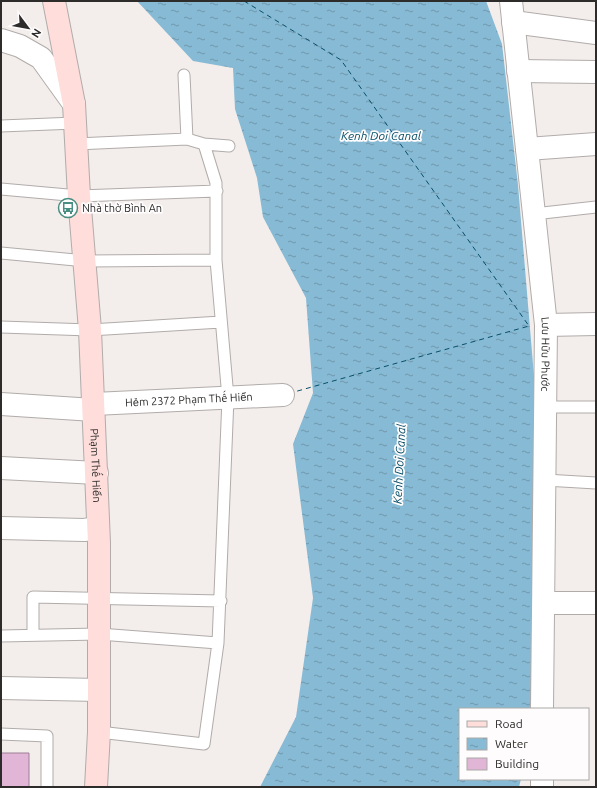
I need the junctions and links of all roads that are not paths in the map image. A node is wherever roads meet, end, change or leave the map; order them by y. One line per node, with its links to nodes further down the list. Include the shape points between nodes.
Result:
1 (54, 1): 9 (main road, Phạm Thế Hiển)
2 (511, 1): 3 (street, Lưu Hữu Phước)
3 (513, 22): 4 (street); 6 (street, Lưu Hữu Phước)
4 (596, 33)
5 (1, 40): 9 (street, via 20,46 42,58)
6 (518, 71): 7 (street); 15 (street, Lưu Hữu Phước)
7 (596, 72)
8 (184, 75): 11 (lane)
9 (75, 124): 10 (lane); 11 (lane); 18 (main road, Phạm Thế Hiển)
10 (1, 126)
11 (187, 139): 12 (lane)
12 (204, 144): 14 (lane); 17 (lane)
13 (596, 144): 15 (street)
14 (229, 146)
15 (527, 149): 20 (street, Lưu Hữu Phước)
16 (1, 189): 18 (lane)
17 (217, 192): 18 (lane); 22 (lane)
18 (79, 196): 23 (main road, Phạm Thế Hiển)
19 (596, 207): 20 (lane)
20 (534, 214): 26 (street, Lưu Hữu Phước)
21 (1, 253): 23 (lane)
22 (216, 260): 23 (lane); 24 (lane)
23 (86, 261): 28 (main road, Phạm Thế Hiển)
24 (221, 322): 28 (lane); 30 (lane)
25 (596, 324): 26 (street)
26 (546, 325): 33 (street, Lưu Hữu Phước)
27 (1, 327): 28 (lane)
28 (90, 330): 32 (main road, Phạm Thế Hiển)
29 (283, 395): 30 (street, Hẻm 2372 Phạm Thế Hiển)
30 (228, 398): 32 (street, Hẻm 2372 Phạm Thế Hiển); 42 (lane)
31 (1, 404): 32 (street, Hẻm 2372 Phạm Thế Hiển)
32 (94, 407): 36 (main road, Phạm Thế Hiển)
33 (546, 407): 34 (lane); 37 (street, Lưu Hữu Phước)
34 (596, 407)
35 (1, 468): 36 (street)
36 (98, 473): 40 (main road, Phạm Thế Hiển)
37 (545, 480): 38 (lane); 44 (street, Lưu Hữu Phước)
38 (596, 483)
39 (1, 528): 40 (street)
40 (98, 528): 41 (main road, Phạm Thế Hiển)
41 (99, 598): 42 (lane); 45 (main road, Phạm Thế Hiển); 46 (lane, via 33,598)
42 (221, 601): 48 (lane)
43 (596, 602): 44 (street)
44 (544, 603): 51 (street, Lưu Hữu Phước)
45 (100, 634): 46 (lane); 48 (lane); 50 (main road, Phạm Thế Hiển)
46 (33, 635): 47 (lane)
47 (1, 636)
48 (218, 643): 52 (lane, via 204,744)
49 (1, 688): 50 (street)
50 (99, 690): 52 (main road, Phạm Thế Hiển)
51 (542, 708)
52 (99, 732): 55 (main road, Phạm Thế Hiển)
53 (1, 734): 54 (lane, via 47,736)
54 (47, 787)
55 (96, 787)

